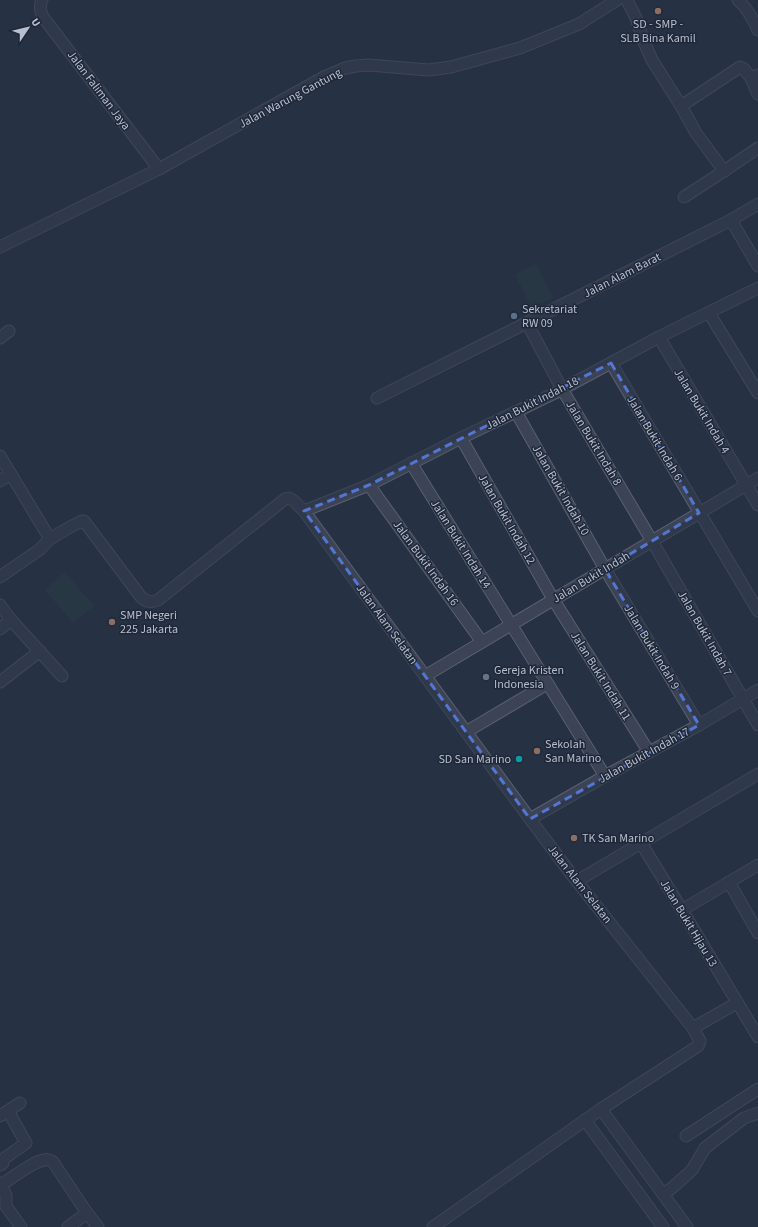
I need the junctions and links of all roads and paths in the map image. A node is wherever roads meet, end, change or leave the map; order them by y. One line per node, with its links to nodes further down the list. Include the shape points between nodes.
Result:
1 (617, 0): 10 (street, Jalan Warung Gantung, via 580,24 520,48 451,67 429,70 369,65 345,68 324,77)
2 (627, 0): 8 (street, via 652,60)
3 (738, 0): 5 (street)
4 (41, 5): 10 (street, Jalan Faliman Jaya, via 43,17)
5 (758, 30)
6 (754, 77): 7 (street); 8 (street, via 740,66)
7 (758, 94)
8 (681, 106): 11 (street, via 696,133)
9 (758, 148): 11 (street)
10 (159, 169): 15 (street, Jalan Warung Gantung)
11 (724, 171): 12 (street)
12 (684, 196)
13 (758, 204): 14 (street, Jalan Alam Barat)
14 (731, 220): 16 (street); 19 (street, Jalan Alam Barat)
15 (0, 247)
16 (758, 266)
17 (758, 288): 18 (street, Jalan Bukit Indah 18)
18 (709, 313): 20 (street, Jalan Bukit Indah 18); 23 (street)
19 (527, 323): 22 (street, Jalan Bukit Indah 8); 24 (street, Jalan Alam Barat)
20 (659, 337): 21 (street, Jalan Bukit Indah 18); 33 (street, Jalan Bukit Indah 4)
21 (611, 363): 22 (street, Jalan Bukit Indah 18); 36 (street, Jalan Bukit Indah 6)
22 (562, 389): 25 (street, Jalan Bukit Indah 18); 38 (street, Jalan Bukit Indah 8)
23 (758, 393)
24 (377, 398)
25 (516, 412): 26 (street, Jalan Bukit Indah 18); 39 (street, Jalan Bukit Indah 10)
26 (461, 438): 28 (street, Jalan Bukit Indah 18); 41 (street, Jalan Bukit Indah 12)
27 (0, 456): 29 (street)
28 (411, 463): 32 (street, Jalan Bukit Indah 18); 45 (street, Jalan Bukit Indah 14)
29 (11, 474): 31 (street); 37 (street)
30 (758, 478): 33 (street, Jalan Bukit Indah)
31 (0, 481)
32 (369, 485): 35 (street, Jalan Bukit Indah 18); 47 (street, Jalan Bukit Indah 16)
33 (746, 485): 34 (street, Jalan Bukit Indah 4); 36 (street, Jalan Bukit Indah)
34 (758, 505)
35 (304, 511): 37 (street, Jalan Alam Selatan, via 294,501 285,499 153,602 147,602 140,597 84,521); 50 (street, Jalan Alam Selatan)
36 (699, 513): 38 (street, Jalan Bukit Indah); 43 (street, Jalan Bukit Indah 6)
37 (50, 539): 40 (street, via 39,550)
38 (652, 541): 39 (street, Jalan Bukit Indah); 54 (street, Jalan Bukit Indah 7)
39 (605, 569): 41 (street, Jalan Bukit Indah); 55 (street, Jalan Bukit Indah 9)
40 (0, 577)
41 (553, 599): 45 (street, Jalan Bukit Indah); 58 (street, Jalan Bukit Indah 11)
42 (0, 605): 44 (street)
43 (758, 611)
44 (11, 620): 46 (street); 48 (street)
45 (510, 625): 47 (street, Jalan Bukit Indah); 52 (street, Jalan Bukit Indah 14)
46 (0, 629)
47 (482, 642): 50 (street, Jalan Bukit Indah)
48 (40, 651): 49 (street); 51 (street)
49 (62, 676)
50 (425, 676): 57 (street, Jalan Alam Selatan)
51 (0, 682)
52 (547, 684): 57 (street); 60 (street, Jalan Bukit Indah 14)
53 (758, 690): 54 (street, Jalan Bukit Indah 17)
54 (743, 699): 55 (street, Jalan Bukit Indah 17); 56 (street, Jalan Bukit Indah 7)
55 (699, 725): 58 (street, Jalan Bukit Indah 17)
56 (758, 725)
57 (466, 732): 61 (street, Jalan Alam Selatan)
58 (650, 752): 60 (street, Jalan Bukit Indah 17)
59 (758, 774): 62 (street)
60 (604, 776): 61 (street, Jalan Bukit Indah 17)
61 (530, 819): 64 (street, Jalan Alam Selatan)
62 (641, 844): 64 (street); 66 (street, Jalan Bukit Hijau 13)
63 (758, 865): 65 (street)
64 (577, 881): 69 (street, Jalan Alam Selatan)
65 (729, 882): 66 (street); 67 (street)
66 (682, 910): 68 (street, Jalan Bukit Hijau 13)
67 (758, 933)
68 (737, 1003): 69 (street); 70 (street, Jalan Bukit Hijau 13)
69 (693, 1028): 73 (street, Jalan Alam Selatan, via 700,1042 698,1046)
70 (758, 1037)
71 (758, 1089): 77 (street)
72 (20, 1103): 75 (street)
73 (601, 1109): 76 (street); 80 (street)
74 (758, 1113): 80 (street, via 744,1118 704,1148 692,1170)
75 (4, 1114): 78 (street, via 26,1143 2,1160 3,1163)
76 (585, 1120): 82 (street); 86 (street)
77 (686, 1136)
78 (0, 1165)
79 (1, 1184): 81 (street, via 35,1163 50,1160 56,1165); 83 (street, via 6,1195 6,1206)
80 (664, 1194): 87 (street)
81 (87, 1213): 84 (street); 85 (street)
82 (436, 1226)
83 (22, 1227)
84 (68, 1227)
85 (98, 1227)
86 (664, 1227)
87 (687, 1227)

